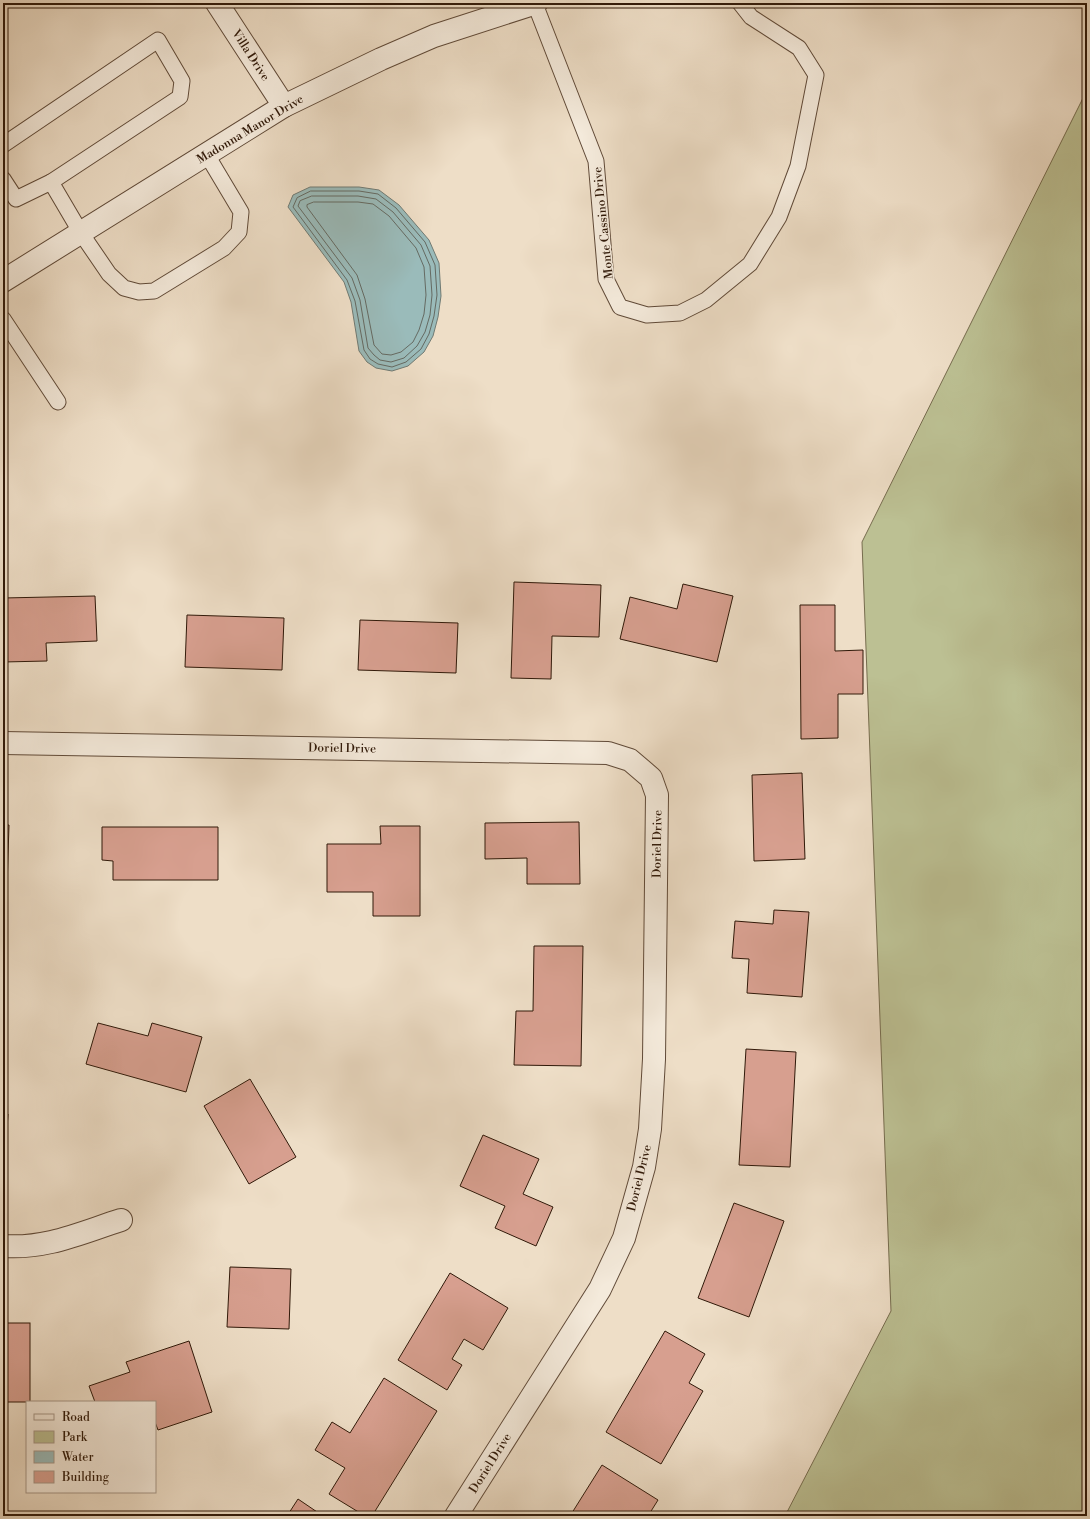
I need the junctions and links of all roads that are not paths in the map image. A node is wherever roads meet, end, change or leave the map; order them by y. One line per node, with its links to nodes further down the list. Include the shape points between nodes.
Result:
1 (217, 3): 4 (street, Villa Drive)
2 (740, 3): 3 (lane, Monte Cassino Drive, via 751,17 799,48 816,75 798,166 779,217 750,264 706,300 680,313 647,315 620,307 606,278 596,161)
3 (536, 4): 4 (street, Madonna Manor Drive, via 434,36)
4 (284, 106): 6 (street, Madonna Manor Drive)
5 (3, 145): 8 (lane, via 158,40 182,81 180,98)
6 (207, 154): 9 (street, Madonna Manor Drive); 9 (lane, via 242,212 239,232 218,252 154,291 139,292 124,288 109,274)
7 (3, 179): 8 (lane, via 16,199)
8 (51, 182): 9 (lane)
9 (81, 233): 10 (street, Madonna Manor Drive)
10 (3, 281)
11 (3, 319): 12 (lane)
12 (58, 402)
13 (3, 743): 16 (street, Doriel Drive, via 608,753 630,760 651,778 657,795 654,1059 650,1129 644,1167 624,1238 600,1289)
14 (121, 1220): 15 (street, via 52,1243 21,1247)
15 (3, 1246)
16 (456, 1516)

